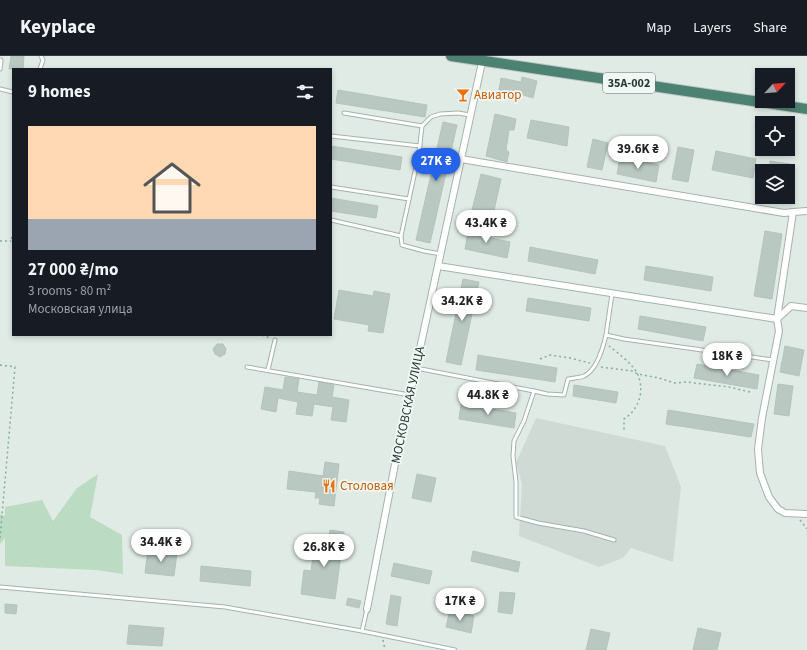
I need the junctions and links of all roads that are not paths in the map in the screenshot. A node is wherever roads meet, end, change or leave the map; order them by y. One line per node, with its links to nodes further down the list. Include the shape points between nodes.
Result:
1 (41, 56): 5 (lane, via 43,60)
2 (451, 56): 4 (highway, 35А-002)
3 (0, 60): 6 (lane)
4 (482, 62): 9 (highway, 35А-002); 11 (street, МОСКОВСКАЯ УЛИЦА)
5 (40, 68)
6 (0, 69)
7 (0, 89): 8 (lane)
8 (12, 92)
9 (807, 109)
10 (344, 113): 12 (lane)
11 (470, 115): 12 (lane, via 440,114 431,117); 15 (street, МОСКОВСКАЯ УЛИЦА)
12 (422, 126): 14 (lane)
13 (332, 136): 14 (lane)
14 (420, 146): 17 (lane)
15 (461, 159): 19 (street); 22 (street, МОСКОВСКАЯ УЛИЦА)
16 (332, 187): 17 (lane)
17 (409, 199): 21 (lane)
18 (807, 211): 19 (street)
19 (793, 212): 26 (street)
20 (332, 220): 21 (lane)
21 (401, 236): 22 (lane, via 402,245)
22 (441, 254): 23 (street, МОСКОВСКАЯ УЛИЦА)
23 (438, 266): 24 (street); 31 (street, МОСКОВСКАЯ УЛИЦА)
24 (612, 294): 26 (street); 27 (lane)
25 (807, 308): 26 (street, via 791,306)
26 (777, 319): 29 (street, via 779,331)
27 (606, 335): 29 (lane); 33 (lane, via 595,365 585,376 568,379 564,395)
28 (275, 340): 32 (lane)
29 (773, 360): 35 (street, via 758,449 760,473 769,497 778,509 785,513)
30 (247, 367): 32 (lane)
31 (416, 368): 33 (lane); 34 (street, МОСКОВСКАЯ УЛИЦА)
32 (268, 370): 34 (lane)
33 (534, 391): 36 (lane, via 524,421 514,440 516,517)
34 (410, 394): 38 (street, МОСКОВСКАЯ УЛИЦА)
35 (807, 514)
36 (614, 540)
37 (0, 587): 39 (lane, via 225,607)
38 (367, 609): 39 (lane)
39 (362, 631): 40 (lane)
40 (455, 650)

